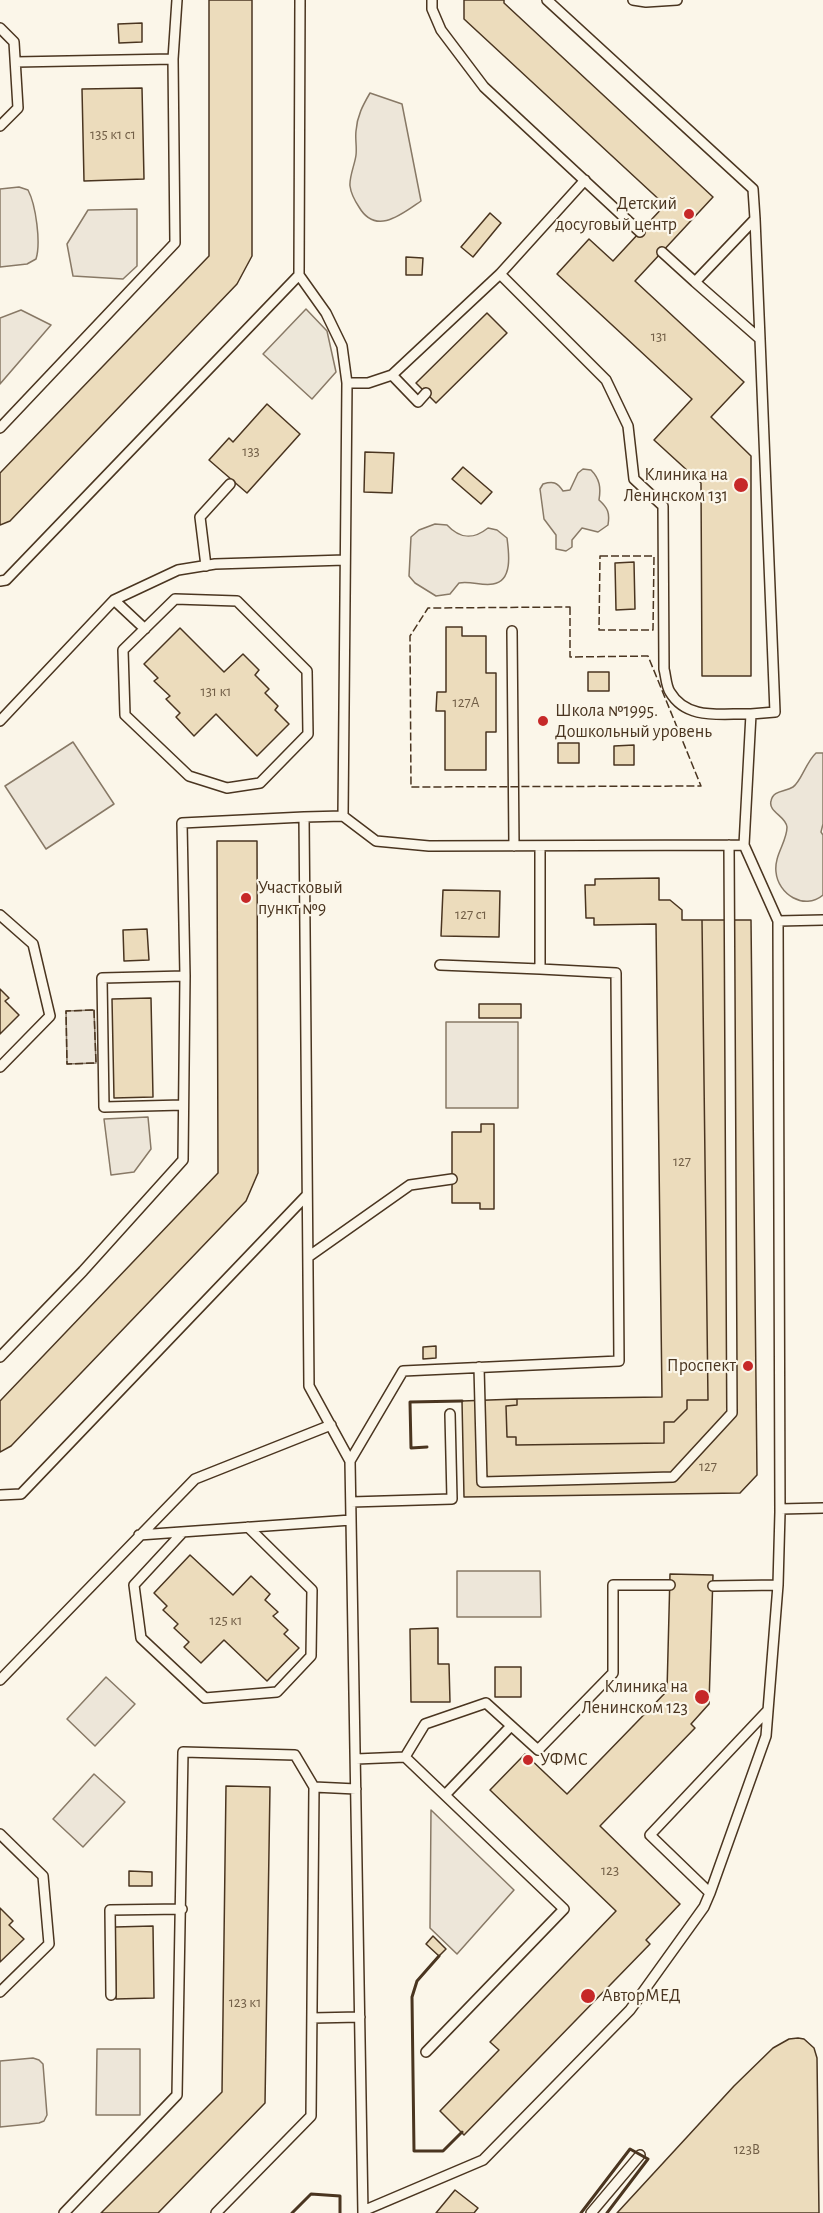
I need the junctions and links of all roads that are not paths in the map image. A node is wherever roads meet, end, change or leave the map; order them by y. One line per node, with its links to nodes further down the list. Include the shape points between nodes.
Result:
1 (177, 0): 9 (lane)
2 (300, 0): 17 (lane)
3 (432, 0): 12 (lane, via 441,30 484,87)
4 (547, 0): 13 (lane, via 753,189)
5 (633, 0): 7 (lane)
6 (677, 0): 7 (lane)
7 (657, 1)
8 (0, 28): 10 (lane, via 14,42)
9 (173, 59): 10 (lane); 23 (lane, via 175,243)
10 (16, 62): 11 (lane, via 18,108)
11 (0, 126)
12 (585, 180): 14 (lane); 16 (lane)
13 (755, 219): 18 (lane); 19 (lane)
14 (640, 232)
15 (662, 252): 18 (lane)
16 (500, 274): 20 (lane); 31 (lane, via 606,380 628,426 634,479 663,506 664,669 669,691 682,707 696,714)
17 (299, 275): 21 (lane, via 326,313 342,346); 27 (lane, via 13,573)
18 (695, 282): 19 (lane)
19 (760, 339): 31 (lane, via 776,712)
20 (392, 375): 21 (lane, via 368,383); 22 (lane, via 418,402)
21 (347, 383): 25 (lane)
22 (426, 393)
23 (0, 428)
24 (230, 484): 26 (lane, via 200,517)
25 (345, 560): 26 (lane); 33 (lane)
26 (206, 566): 28 (lane, via 178,570)
27 (0, 580)
28 (114, 600): 29 (lane); 32 (lane)
29 (145, 629): 29 (lane, via 123,650 125,715 189,776 227,788 260,783 308,734 307,671 237,601 175,599)
30 (512, 631): 37 (lane)
31 (751, 714): 36 (lane)
32 (0, 721)
33 (343, 816): 34 (lane); 37 (lane, via 376,841 429,846)
34 (304, 818): 44 (lane, via 182,823); 48 (lane)
35 (729, 845): 36 (lane); 38 (lane); 51 (lane, via 732,1413 673,1477 482,1482)
36 (744, 845): 41 (lane)
37 (514, 846): 38 (lane)
38 (540, 846): 43 (lane)
39 (0, 915): 45 (lane, via 33,944 50,1016)
40 (823, 920): 41 (lane)
41 (778, 921): 58 (lane)
42 (440, 965): 43 (lane)
43 (540, 969): 51 (lane, via 616,973 619,1361)
44 (185, 976): 46 (lane); 46 (lane, via 102,978 104,1107)
45 (0, 1067)
46 (183, 1106): 50 (lane, via 183,1160)
47 (452, 1179): 49 (lane, via 410,1185)
48 (307, 1195): 49 (lane); 55 (lane, via 21,1494)
49 (308, 1257): 53 (lane, via 309,1386)
50 (0, 1357)
51 (478, 1367): 54 (lane, via 403,1371)
52 (450, 1414): 56 (lane, via 452,1499)
53 (331, 1425): 54 (lane); 62 (lane, via 195,1479)
54 (350, 1461): 56 (lane)
55 (0, 1495)
56 (351, 1502): 59 (lane)
57 (823, 1508): 58 (lane)
58 (780, 1509): 64 (lane)
59 (351, 1520): 60 (lane); 70 (lane)
60 (248, 1527): 61 (lane); 61 (lane, via 312,1590 311,1656 277,1692 205,1698 141,1638 134,1586)
61 (183, 1532): 62 (lane)
62 (139, 1535): 66 (lane)
63 (670, 1585): 68 (lane, via 613,1585 613,1673 538,1750)
64 (778, 1585): 65 (lane); 67 (lane)
65 (713, 1586)
66 (0, 1680)
67 (768, 1710): 75 (lane, via 766,1736); 75 (lane, via 650,1835)
68 (511, 1726): 69 (lane, via 486,1703 424,1724); 73 (lane)
69 (405, 1757): 70 (lane); 73 (lane)
70 (357, 1759): 72 (lane)
71 (314, 1787): 72 (lane); 76 (lane, via 295,1755 183,1752); 80 (lane)
72 (356, 1789): 79 (lane)
73 (445, 1795): 81 (lane, via 564,1909)
74 (0, 1834): 77 (lane, via 43,1876 49,1944)
75 (710, 1893): 83 (lane, via 630,2010 483,2160)
76 (182, 1909): 78 (lane, via 110,1910); 84 (lane, via 177,2095)
77 (0, 1992)
78 (111, 1995)
79 (360, 2017): 80 (lane); 83 (lane)
80 (312, 2018): 85 (lane, via 311,2116)
81 (426, 2052)
82 (640, 2155): 86 (lane)
83 (363, 2212)
84 (64, 2213)
85 (216, 2213)
86 (591, 2213)

